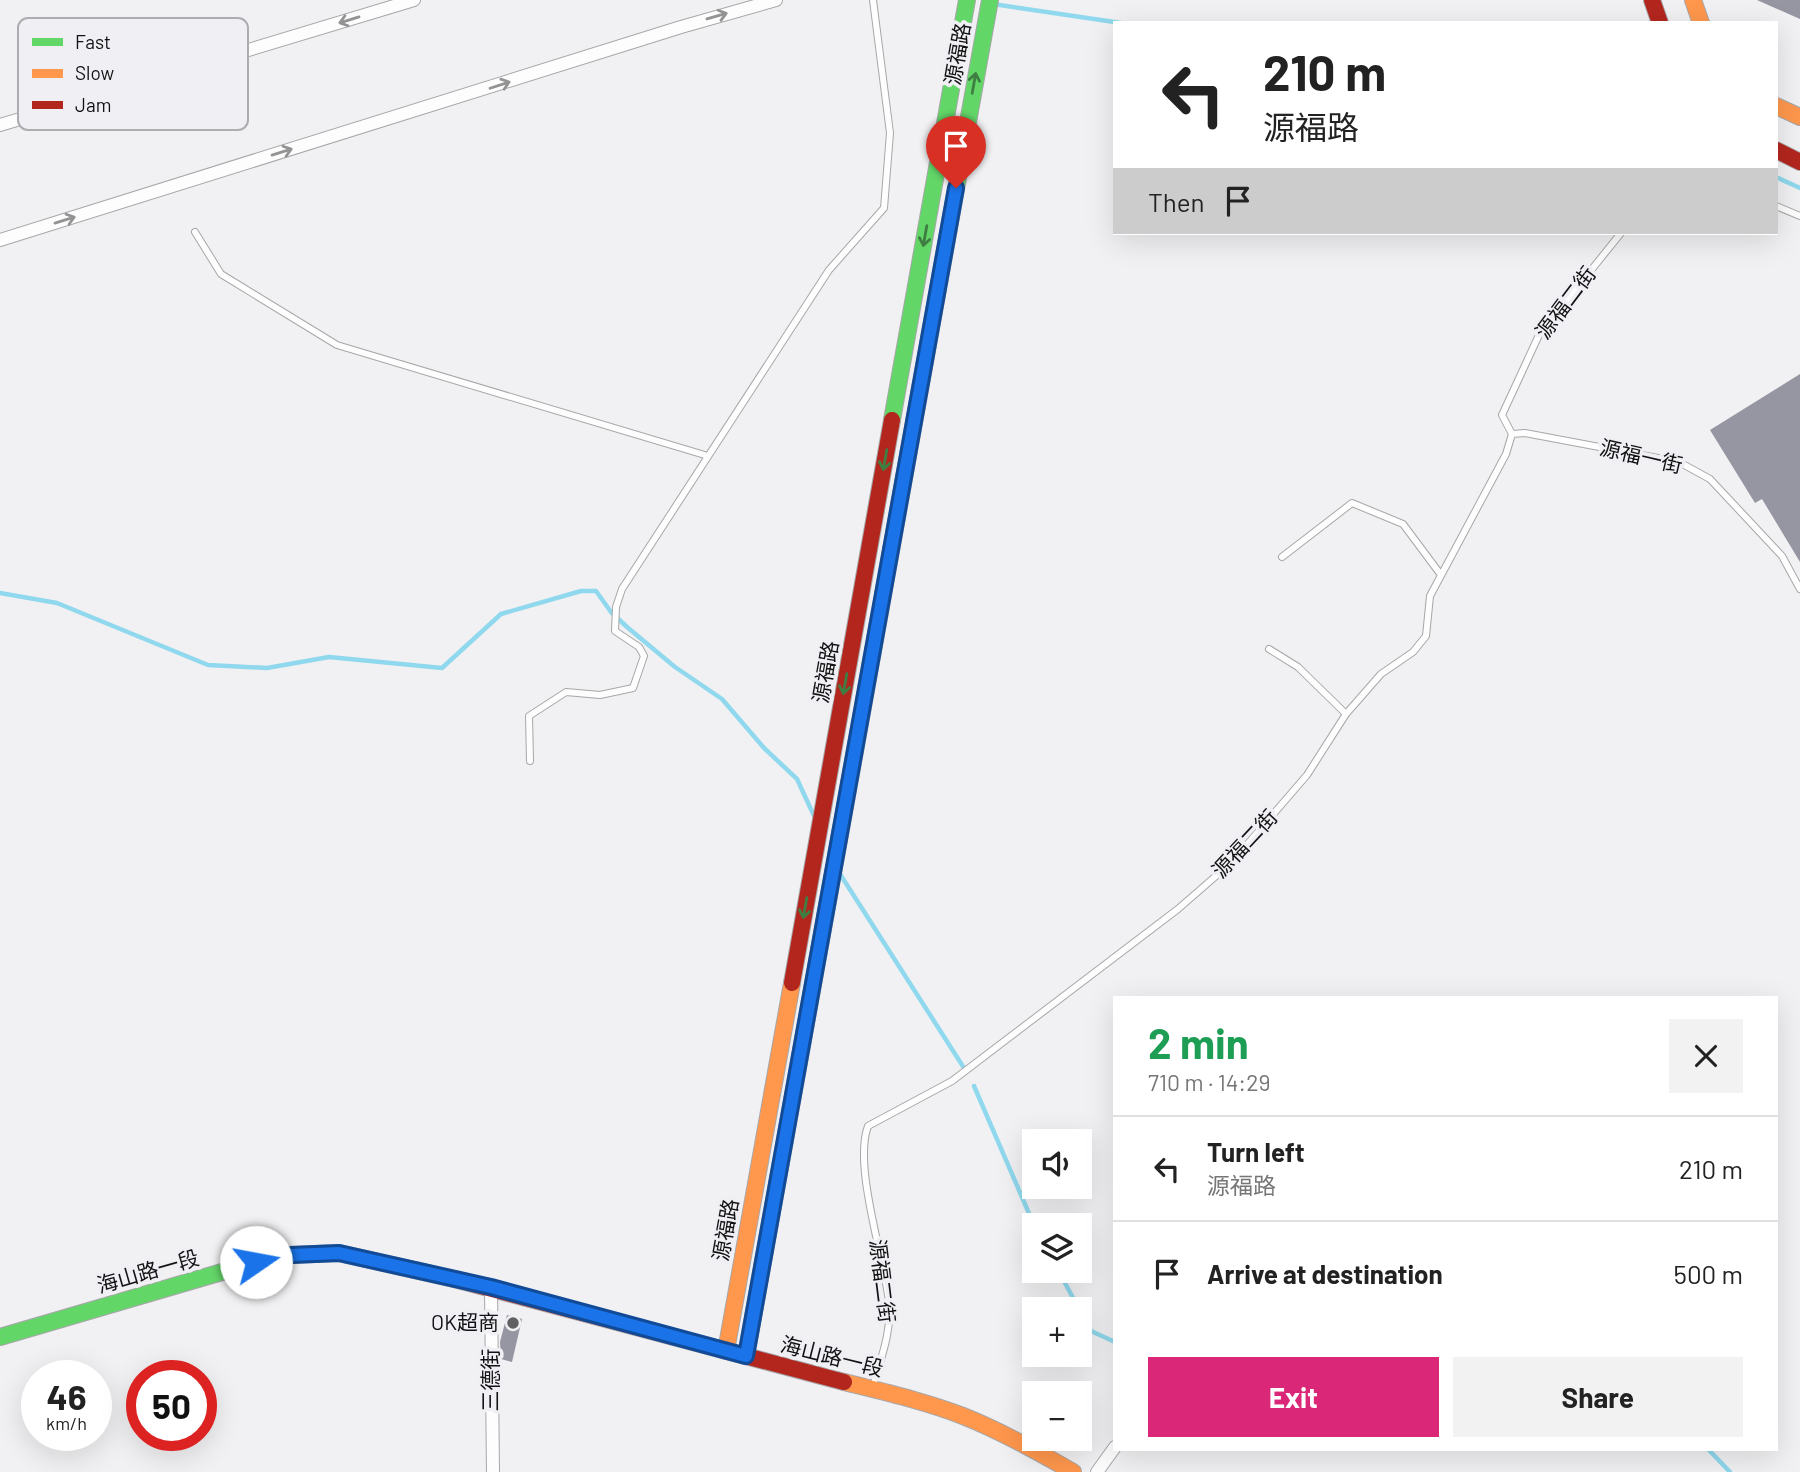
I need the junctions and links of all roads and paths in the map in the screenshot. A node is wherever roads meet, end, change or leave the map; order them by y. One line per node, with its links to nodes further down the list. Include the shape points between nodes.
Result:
1 (414, 0): 10 (street, one-way to 10)
2 (776, 0): 21 (street, one-way to 2)
3 (967, 0): 32 (street, 源福路, one-way to 32)
4 (989, 0): 33 (street, 源福路, one-way to 4)
5 (1652, 0): 8 (street)
6 (1693, 0): 9 (street)
7 (874, 4): 23 (lane, via 890,133 884,208 830,270)
8 (1659, 21)
9 (1700, 21)
10 (248, 50)
11 (1778, 107): 12 (street)
12 (1800, 117)
13 (18, 120): 14 (street, one-way to 14)
14 (0, 125)
15 (1778, 151): 16 (street)
16 (1800, 162)
17 (1778, 207): 18 (lane)
18 (1800, 216)
19 (195, 232): 23 (lane, via 220,275 337,345)
20 (1619, 235): 22 (lane, 源福二街, via 1539,335 1502,415)
21 (0, 240)
22 (1512, 434): 25 (lane, 源福二街, via 1506,454); 26 (lane, 源福一街, via 1679,462 1710,479 1757,527 1782,556)
23 (708, 456): 29 (lane, via 622,589 616,607 615,629 644,656 633,688 600,695 566,692 529,716)
24 (1282, 557): 25 (lane, via 1352,503 1403,524)
25 (1441, 575): 28 (lane, 源福二街, via 1430,596 1426,636 1413,652 1381,674)
26 (1800, 589)
27 (1269, 649): 28 (lane, via 1298,667)
28 (1346, 714): 34 (lane, 源福二街, via 1299,785 1232,862 1178,909 953,1081 868,1126 863,1139 870,1200 889,1303 888,1334)
29 (530, 761)
30 (491, 1287): 31 (street, 海山路一段, via 339,1253 291,1255); 32 (street, 海山路一段); 36 (street, 三德街)
31 (0, 1337)
32 (726, 1351): 33 (street, 海山路一段)
33 (746, 1356): 34 (street, 海山路一段)
34 (872, 1389): 37 (street, 海山路一段, via 966,1416 1010,1435)
35 (1113, 1450): 38 (street)
36 (493, 1472)
37 (1073, 1472)
38 (1097, 1472)

